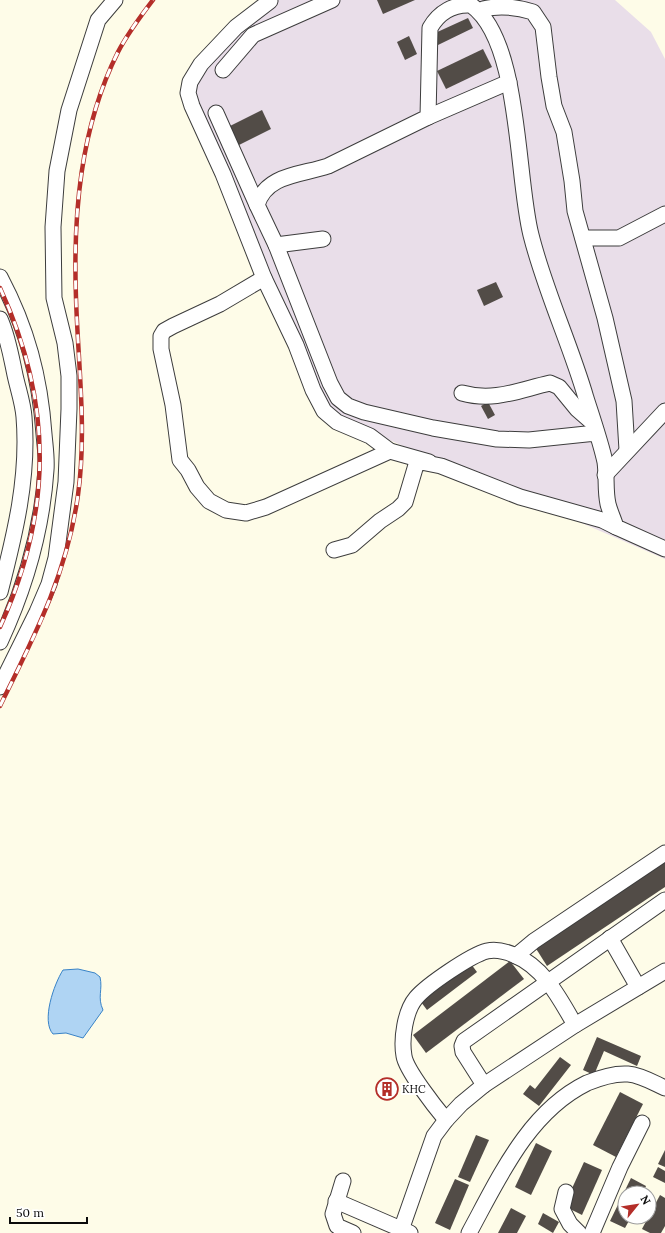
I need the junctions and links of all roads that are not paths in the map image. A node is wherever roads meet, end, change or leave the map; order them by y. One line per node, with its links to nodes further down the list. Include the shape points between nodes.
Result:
1 (115, 0): 29 (street, via 98,20 69,110 57,171 53,227 54,298 65,343 69,409 66,482 56,558 40,605)
2 (332, 0): 5 (street, via 253,35)
3 (270, 1): 15 (street, via 236,27 201,64 190,82 188,93 241,216)
4 (483, 10): 6 (street, via 501,53); 8 (street, via 481,12 467,4 453,6 435,20 430,28); 11 (street, via 495,6 520,8 533,12 543,27 554,106 564,132 575,211)
5 (224, 70)
6 (509, 82): 8 (street); 19 (street, via 515,108 521,178 530,234 552,306 586,396)
7 (216, 113): 9 (street)
8 (428, 117): 9 (street, via 328,166 272,183 260,194)
9 (257, 205): 13 (street)
10 (665, 214): 11 (street, via 619,238)
11 (583, 238): 21 (street, via 624,401)
12 (323, 239): 13 (street)
13 (276, 245): 19 (street, via 330,383 338,398 348,406 433,428 497,439 529,440)
14 (0, 278): 28 (street, via 16,311 33,359 43,420 46,469 29,567)
15 (264, 278): 20 (street, via 324,411 337,422 370,436); 20 (street, via 220,304 164,331 161,336 180,460 197,487 210,501 226,510 246,513 322,483)
16 (0, 319): 27 (street, via 7,336 24,416 25,448 24,483)
17 (462, 393): 19 (street, via 490,397 550,383 559,387)
18 (665, 411): 21 (street)
19 (594, 428): 23 (street, via 605,462)
20 (390, 450): 22 (street)
21 (627, 450): 23 (street)
22 (429, 462): 24 (street, via 520,497 602,520); 26 (street, via 421,462 416,466 405,502 398,509 352,545)
23 (605, 475): 24 (street, via 608,505)
24 (616, 527): 25 (street)
25 (665, 549)
26 (334, 550)
27 (0, 592)
28 (0, 642)
29 (0, 686)
30 (665, 854): 33 (street, via 534,941)
31 (665, 900): 32 (street)
32 (610, 938): 35 (street); 36 (street)
33 (516, 956): 35 (street, via 540,971); 40 (street, via 505,952 488,951 469,958 416,998 409,1012 404,1031 404,1057 423,1090)
34 (665, 971): 36 (street)
35 (548, 981): 37 (street); 39 (street, via 464,1041 463,1052)
36 (638, 987): 37 (street)
37 (575, 1025): 39 (street)
38 (662, 1085): 47 (street, via 628,1074 610,1075 576,1088 560,1100 546,1112 523,1140)
39 (484, 1086): 40 (street)
40 (446, 1120): 45 (street, via 431,1142)
41 (642, 1123): 49 (street)
42 (343, 1181): 44 (street)
43 (566, 1192): 48 (street, via 562,1209 570,1224)
44 (336, 1201): 45 (street); 46 (street, via 333,1214 337,1226)
45 (404, 1231)
46 (353, 1233)
47 (469, 1233)
48 (579, 1233)
49 (592, 1233)

